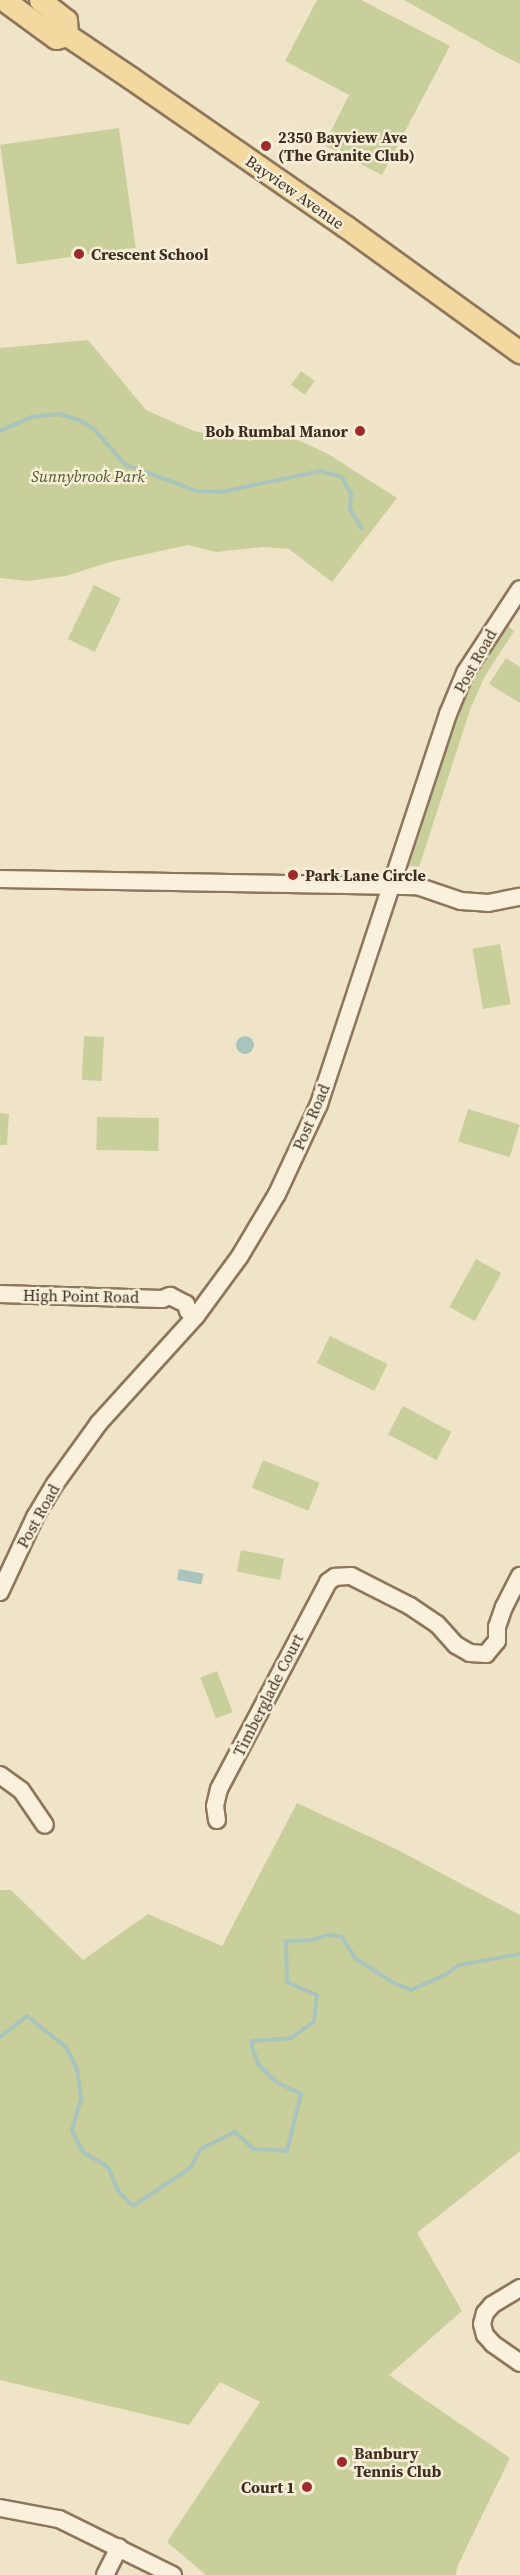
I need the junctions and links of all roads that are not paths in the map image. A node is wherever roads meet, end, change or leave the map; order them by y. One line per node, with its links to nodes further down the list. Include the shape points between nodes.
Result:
1 (4, 0): 3 (main road, Bayview Avenue, via 56,38)
2 (40, 0): 3 (main road, Bayview Avenue, via 66,20)
3 (68, 35): 4 (main road, Bayview Avenue)
4 (520, 352)
5 (520, 589): 7 (street, Post Road, via 465,673)
6 (0, 879): 7 (street)
7 (390, 887): 8 (street, via 417,886 461,901 488,903); 10 (street, Post Road, via 319,1104 277,1194 240,1256)
8 (520, 897)
9 (0, 1294): 10 (street, High Point Road, via 162,1299 170,1296 186,1304)
10 (192, 1314): 12 (street, Post Road, via 74,1456 35,1517)
11 (520, 1576): 14 (street, Timberglade Court, via 500,1617 496,1641 486,1654 470,1653 456,1645 438,1624 410,1606 351,1576 335,1576 321,1590 219,1789)
12 (0, 1592)
13 (0, 1775): 15 (street, via 21,1790)
14 (217, 1820)
15 (45, 1825)
16 (520, 2288): 17 (street, via 492,2305 484,2313 482,2324 493,2344)
17 (520, 2363)
18 (0, 2508): 19 (street, via 59,2518)
19 (119, 2547): 20 (street); 21 (street)
20 (105, 2575)
21 (173, 2575)

